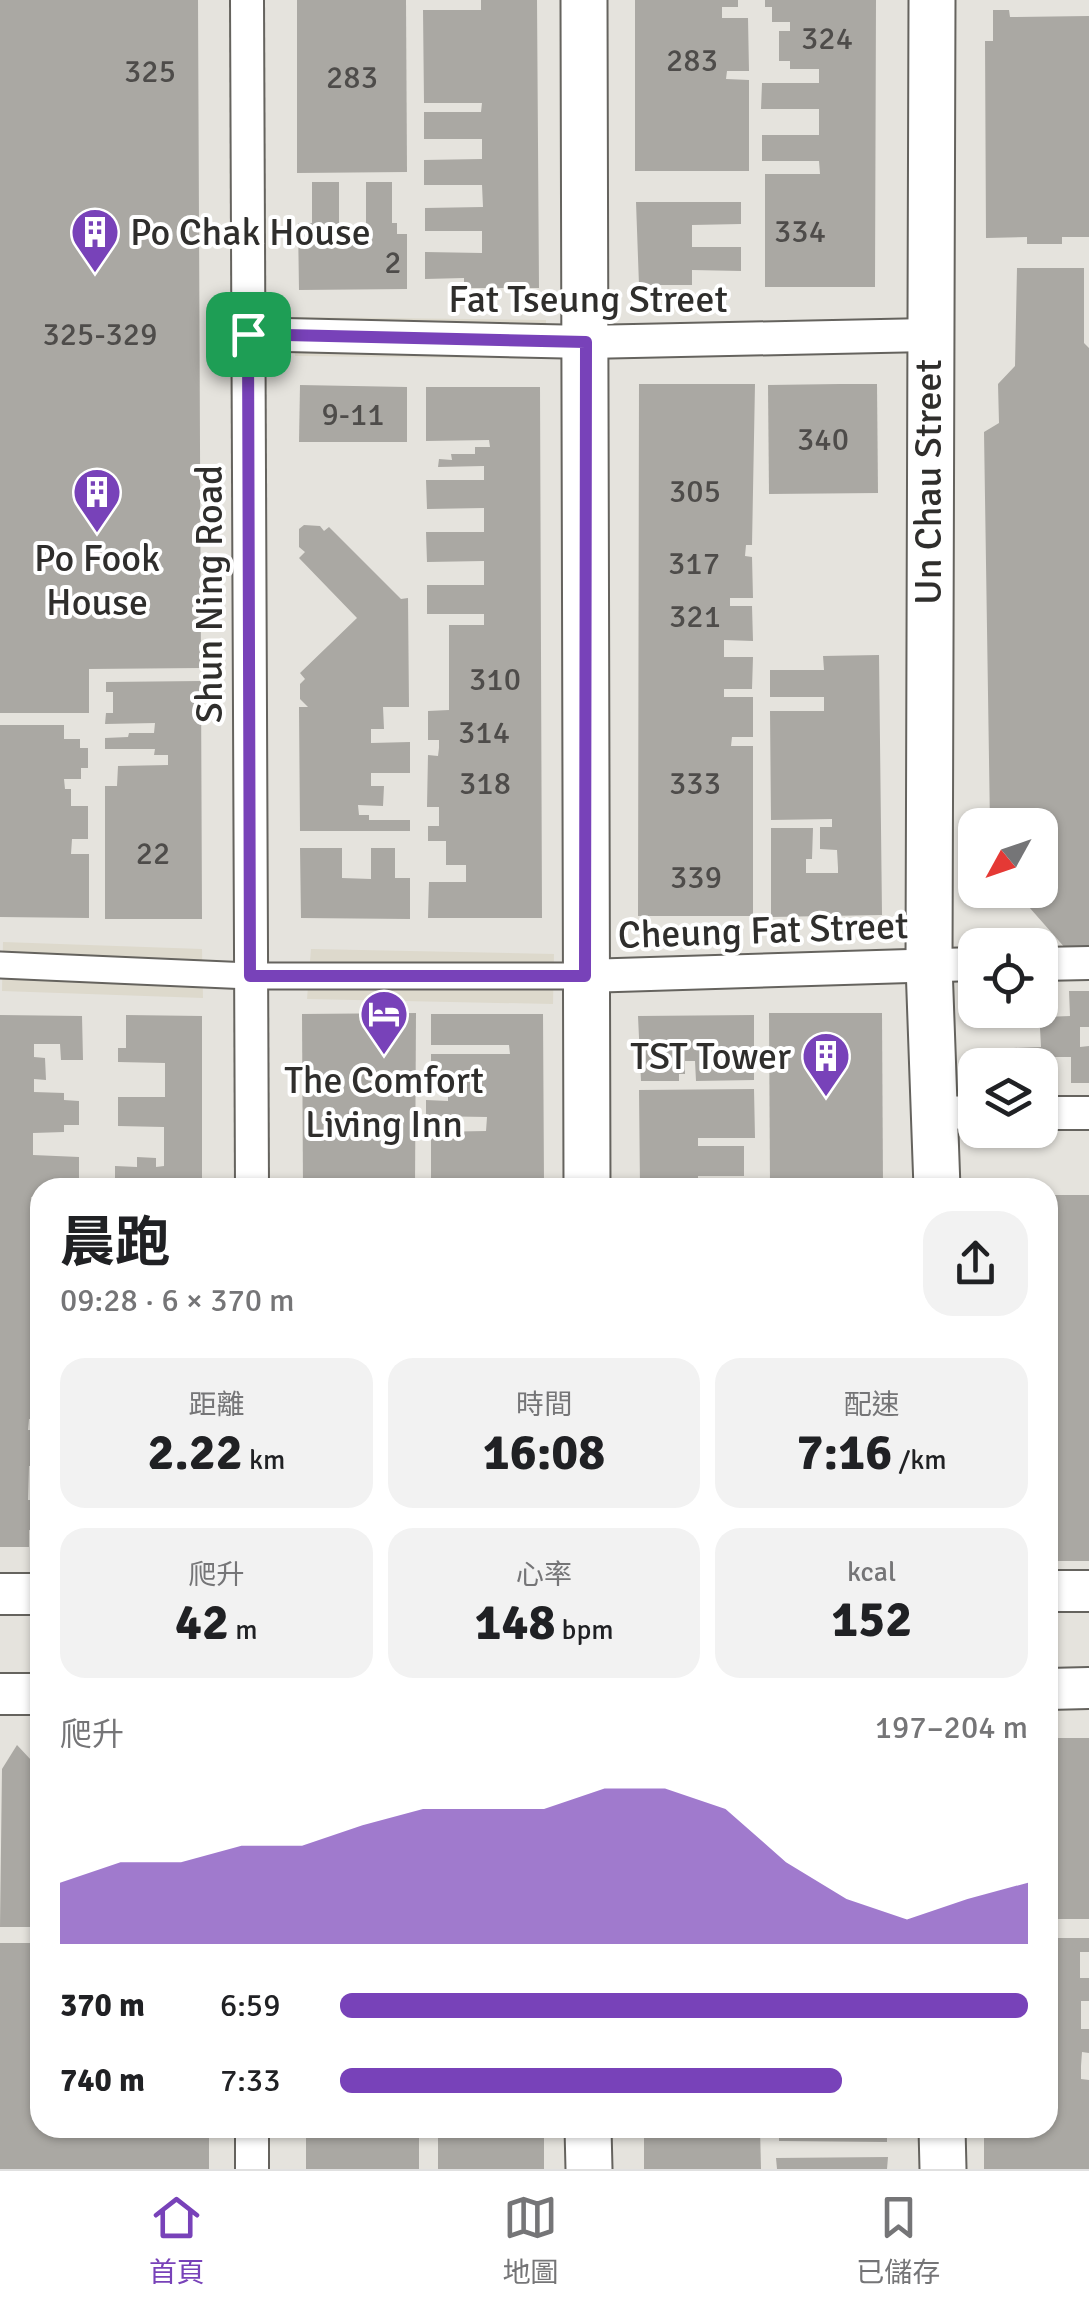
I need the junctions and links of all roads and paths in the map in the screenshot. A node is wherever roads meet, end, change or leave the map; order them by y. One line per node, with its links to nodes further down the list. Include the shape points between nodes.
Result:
1 (248, 0): 4 (street, Shun Ning Road)
2 (584, 0): 6 (main road)
3 (932, 0): 5 (main road, Un Chau Street)
4 (248, 334): 6 (street, Fat Tseung Street); 12 (street, Shun Ning Road)
5 (928, 335): 6 (street, Fat Tseung Street); 11 (main road, Un Chau Street)
6 (586, 342): 13 (main road)
7 (1089, 963): 9 (street)
8 (958, 964): 11 (street)
9 (1058, 964)
10 (0, 965): 12 (street, Cheung Fat Street)
11 (929, 965): 13 (street, Cheung Fat Street); 14 (main road, Un Chau Street)
12 (250, 976): 13 (street, Cheung Fat Street); 17 (street, Shun Ning Road)
13 (585, 976): 18 (main road)
14 (956, 1112): 19 (main road, Un Chau Street)
15 (1058, 1113): 16 (street)
16 (1089, 1113)
17 (252, 1178)
18 (586, 1178)
19 (940, 1178)
20 (1058, 1591): 21 (street)
21 (1089, 1591)
22 (0, 1594): 23 (street)
23 (30, 1594)
24 (1089, 1688): 25 (street)
25 (1058, 1689)
26 (0, 1694): 27 (street)
27 (30, 1694)
28 (252, 2138): 31 (street)
29 (588, 2138): 32 (main road)
30 (942, 2138): 33 (main road)
31 (252, 2169)
32 (588, 2169)
33 (942, 2169)

